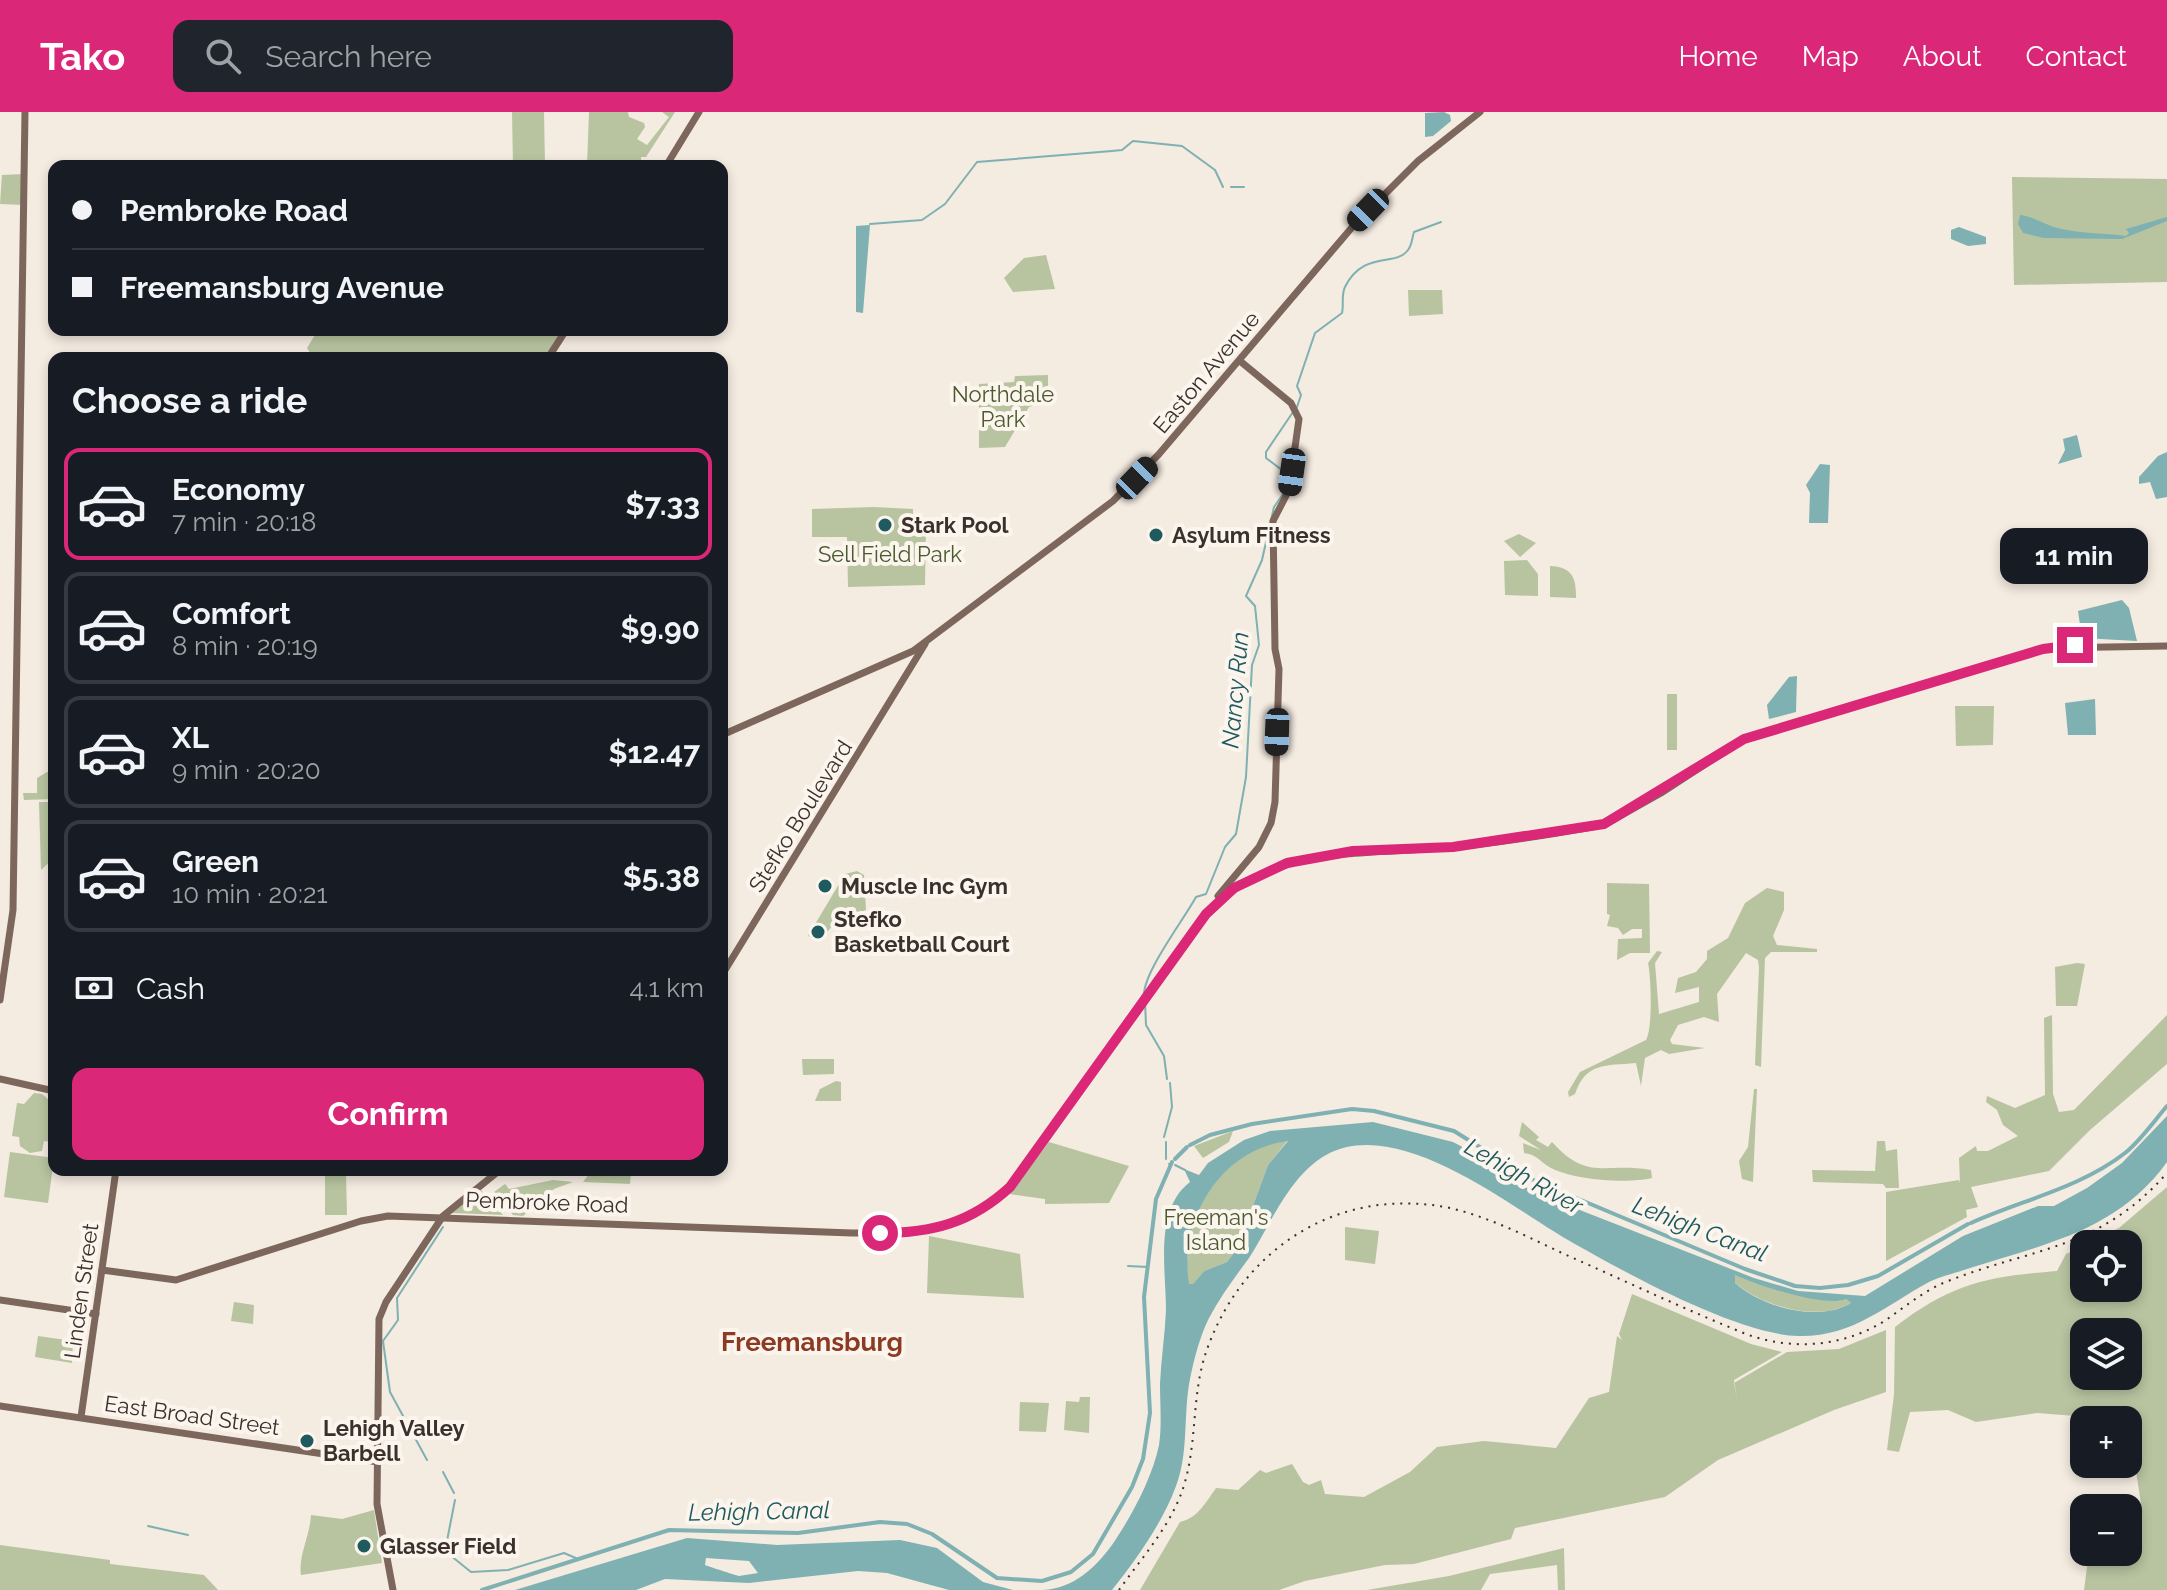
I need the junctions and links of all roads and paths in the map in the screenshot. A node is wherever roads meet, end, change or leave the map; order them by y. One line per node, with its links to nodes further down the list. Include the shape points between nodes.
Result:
1 (25, 112): 10 (main road)
2 (699, 112): 4 (main road)
3 (1480, 112): 5 (main road, Easton Avenue, via 1425,154 1354,225)
4 (670, 160)
5 (1240, 361): 6 (main road, Easton Avenue, via 1113,501); 13 (main road, via 1296,409 1298,431 1289,490 1273,521 1279,669 1273,813 1262,843)
6 (926, 642): 8 (main road, Easton Avenue); 9 (main road, Stefko Boulevard)
7 (2167, 646): 13 (main road, via 2043,649 1744,739 1604,824 1453,847 1353,851 1287,863 1234,888)
8 (887, 664): 9 (main road, via 906,661); 12 (main road, Easton Avenue)
9 (909, 671): 14 (main road, Stefko Boulevard)
10 (15, 707): 11 (main road); 15 (main road, via 13,910)
11 (27, 715)
12 (728, 732)
13 (1206, 914): 20 (main road, Pembroke Road, via 1010,1187 964,1220 926,1231 840,1232)
14 (728, 965)
15 (0, 1000)
16 (0, 1079): 17 (main road)
17 (48, 1090)
18 (115, 1176): 21 (main road, Linden Street)
19 (493, 1176): 20 (main road)
20 (443, 1216): 21 (main road, Pembroke Road, via 369,1218 176,1280); 26 (main road, via 380,1316)
21 (102, 1270): 23 (main road, Linden Street)
22 (0, 1300): 23 (main road)
23 (96, 1314): 25 (main road, Linden Street)
24 (0, 1406): 25 (main road, East Broad Street)
25 (81, 1417): 26 (main road, East Broad Street)
26 (378, 1462): 27 (main road, via 378,1499)
27 (394, 1590)

